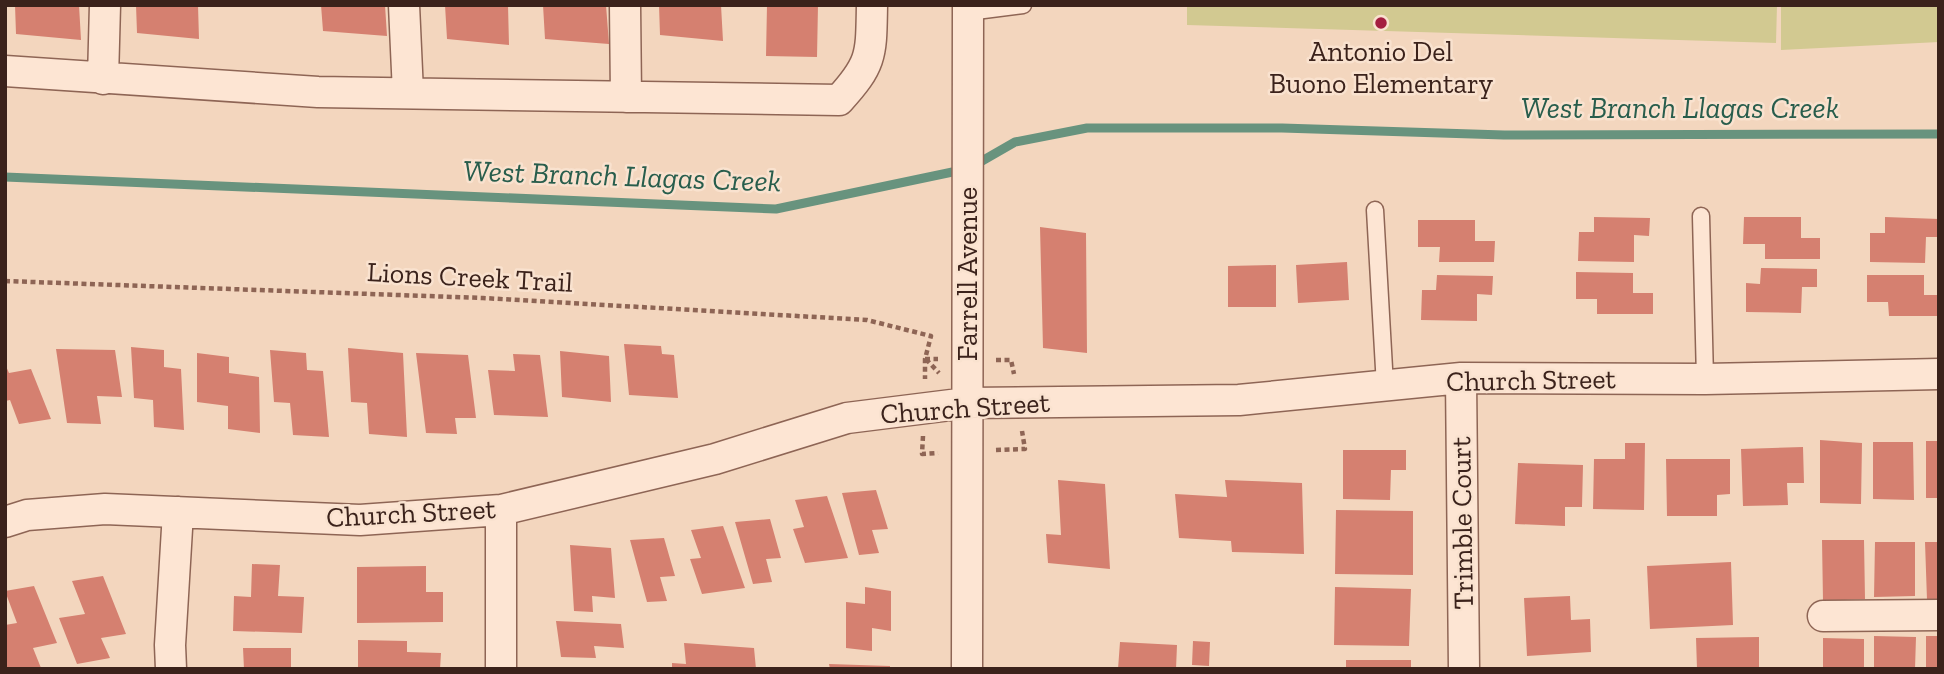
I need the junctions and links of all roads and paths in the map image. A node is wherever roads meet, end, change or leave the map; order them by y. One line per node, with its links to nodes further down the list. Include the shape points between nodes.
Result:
1 (105, 5): 8 (street)
2 (404, 5): 9 (street)
3 (625, 5): 10 (street)
4 (872, 5): 10 (street, via 871,52 859,78 839,100)
5 (1023, 5): 6 (lane)
6 (968, 9): 19 (street, Farrell Avenue)
7 (5, 71): 8 (street)
8 (103, 79): 9 (street)
9 (408, 93): 10 (street)
10 (626, 97)
11 (1375, 210): 18 (lane)
12 (1701, 216): 17 (lane)
13 (5, 281): 14 (path, Lions Creek Trail, via 482,298 867,320 931,336)
14 (925, 359)
15 (1939, 374): 17 (street, Church Street)
16 (1461, 378): 17 (street, Church Street); 18 (street, Church Street); 28 (street, Trimble Court)
17 (1705, 379)
18 (1385, 386): 19 (street, Church Street, via 1239,400)
19 (967, 403): 20 (street, Church Street, via 846,418 715,459); 27 (street, Farrell Avenue)
20 (501, 510): 21 (street, Church Street, via 360,520); 26 (street)
21 (178, 512): 22 (street, Church Street, via 105,509 27,515); 25 (street)
22 (5, 522)
23 (1939, 615): 24 (street)
24 (1823, 616)
25 (171, 669)
26 (501, 669)
27 (967, 669)
28 (1464, 669)

